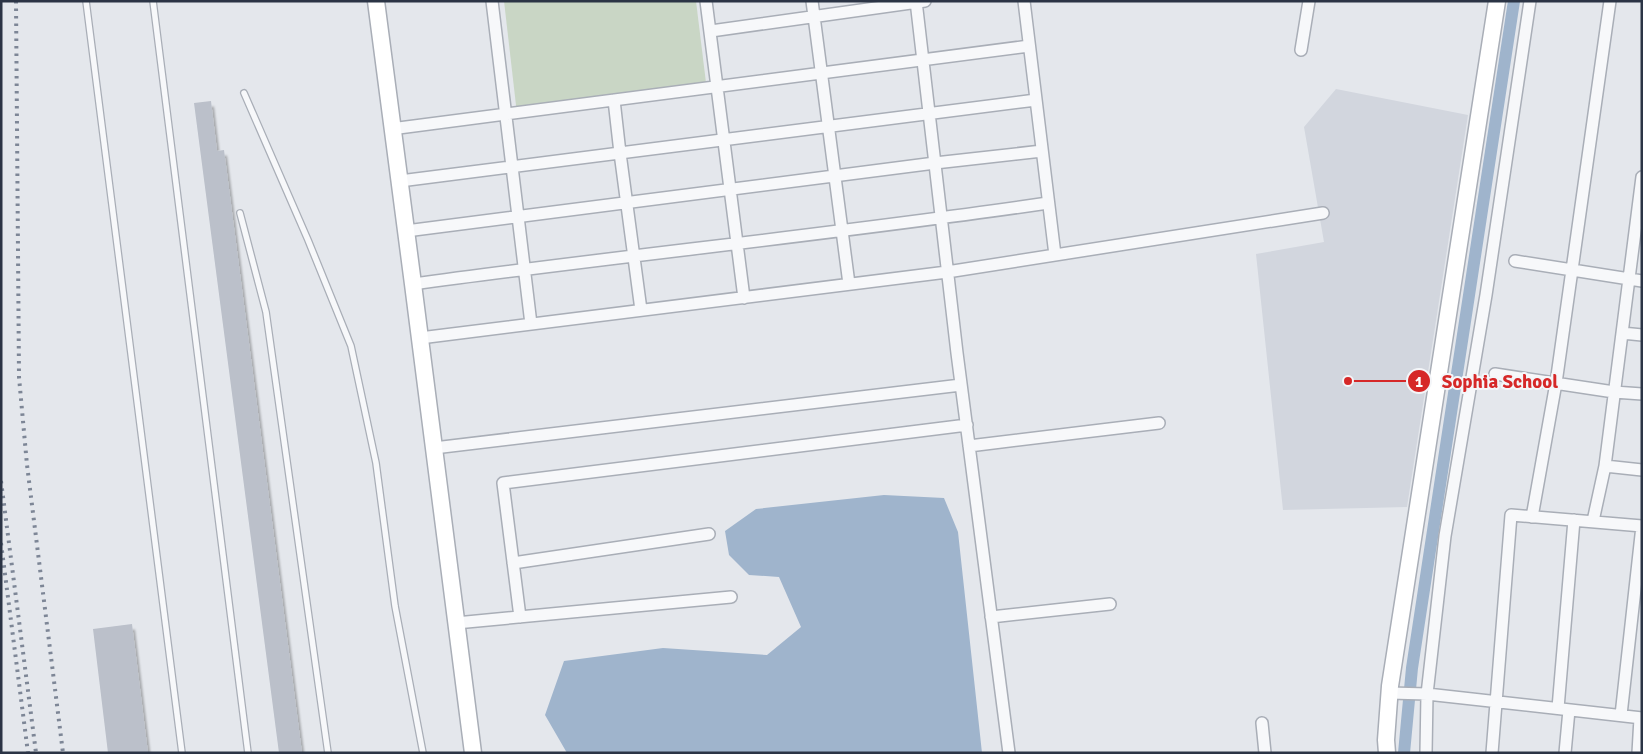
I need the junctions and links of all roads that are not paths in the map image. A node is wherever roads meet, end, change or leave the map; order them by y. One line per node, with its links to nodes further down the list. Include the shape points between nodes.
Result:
1 (86, 1): 90 (lane)
2 (153, 1): 91 (lane)
3 (376, 1): 26 (street)
4 (492, 1): 23 (street)
5 (706, 1): 14 (street)
6 (812, 1): 13 (street)
7 (1024, 1): 15 (street)
8 (1309, 1): 16 (street)
9 (1497, 1): 83 (street)
10 (1530, 1): 84 (street)
11 (1610, 1): 49 (street)
12 (919, 2): 13 (street); 17 (street)
13 (814, 16): 14 (street); 18 (street)
14 (711, 30): 19 (street)
15 (1029, 46): 17 (street); 22 (street)
16 (1302, 50)
17 (923, 60): 18 (street); 24 (street)
18 (822, 73): 19 (street); 25 (street)
19 (718, 86): 21 (street); 27 (street)
20 (244, 93): 93 (lane, via 351,346 376,463 395,606)
21 (614, 100): 23 (street); 29 (street)
22 (1036, 100): 24 (street); 28 (street)
23 (506, 114): 26 (street); 31 (street)
24 (929, 114): 25 (street); 30 (street)
25 (828, 127): 27 (street); 32 (street)
26 (392, 129): 34 (street)
27 (724, 140): 29 (street); 35 (street)
28 (1042, 151): 30 (street); 37 (street)
29 (620, 153): 31 (street); 36 (street)
30 (935, 163): 32 (street); 41 (street)
31 (512, 167): 34 (street); 40 (street)
32 (835, 176): 35 (street); 43 (street)
33 (1642, 177): 51 (street)
34 (400, 181): 42 (street)
35 (730, 189): 36 (street); 44 (street)
36 (627, 203): 40 (street); 46 (street)
37 (1048, 203): 41 (street); 45 (street)
38 (1323, 212): 45 (street)
39 (240, 213): 92 (lane, via 266,312)
40 (518, 217): 42 (street); 48 (street)
41 (942, 219): 43 (street); 50 (street)
42 (406, 231): 53 (street)
43 (842, 231): 44 (street); 54 (street)
44 (737, 244): 46 (street); 55 (street)
45 (1055, 255): 50 (street)
46 (634, 256): 48 (street); 56 (street)
47 (1515, 261): 49 (street)
48 (524, 268): 53 (street); 57 (street)
49 (1572, 270): 51 (street); 62 (street)
50 (948, 272): 54 (street); 63 (street)
51 (1628, 279): 52 (street); 58 (street)
52 (1642, 281)
53 (413, 284): 60 (street)
54 (849, 284): 55 (street)
55 (744, 298): 56 (street)
56 (641, 310): 57 (street)
57 (531, 324): 60 (street)
58 (1622, 333): 59 (street); 64 (street)
59 (1642, 335)
60 (420, 338): 69 (street)
61 (1495, 374): 62 (street)
62 (1556, 383): 64 (street); 72 (street)
63 (961, 385): 67 (street); 69 (street)
64 (1614, 392): 65 (street); 70 (street)
65 (1642, 394)
66 (1159, 423): 68 (street)
67 (966, 425): 68 (street); 77 (street, via 503,483)
68 (969, 446): 81 (street)
69 (434, 448): 82 (street)
70 (1605, 466): 71 (street); 74 (street)
71 (1642, 470)
72 (1532, 517): 73 (street); 85 (street, via 1511,515)
73 (1574, 520): 74 (street); 86 (street)
74 (1593, 521): 75 (street)
75 (1642, 526): 87 (street)
76 (709, 534): 77 (street)
77 (513, 563): 80 (street)
78 (731, 597): 80 (street)
79 (1110, 604): 81 (street)
80 (520, 617): 82 (street)
81 (991, 617): 95 (street)
82 (456, 623): 94 (street)
83 (1394, 693): 84 (street); 97 (street)
84 (1422, 693): 85 (street); 98 (street)
85 (1496, 702): 86 (street); 99 (street)
86 (1564, 709): 87 (street); 100 (street)
87 (1621, 716): 88 (street)
88 (1641, 718): 101 (street)
89 (1262, 723): 96 (street)
90 (182, 753)
91 (248, 753)
92 (328, 753)
93 (423, 753)
94 (472, 753)
95 (1009, 753)
96 (1265, 753)
97 (1387, 753)
98 (1426, 753)
99 (1492, 753)
100 (1565, 753)
101 (1638, 753)

